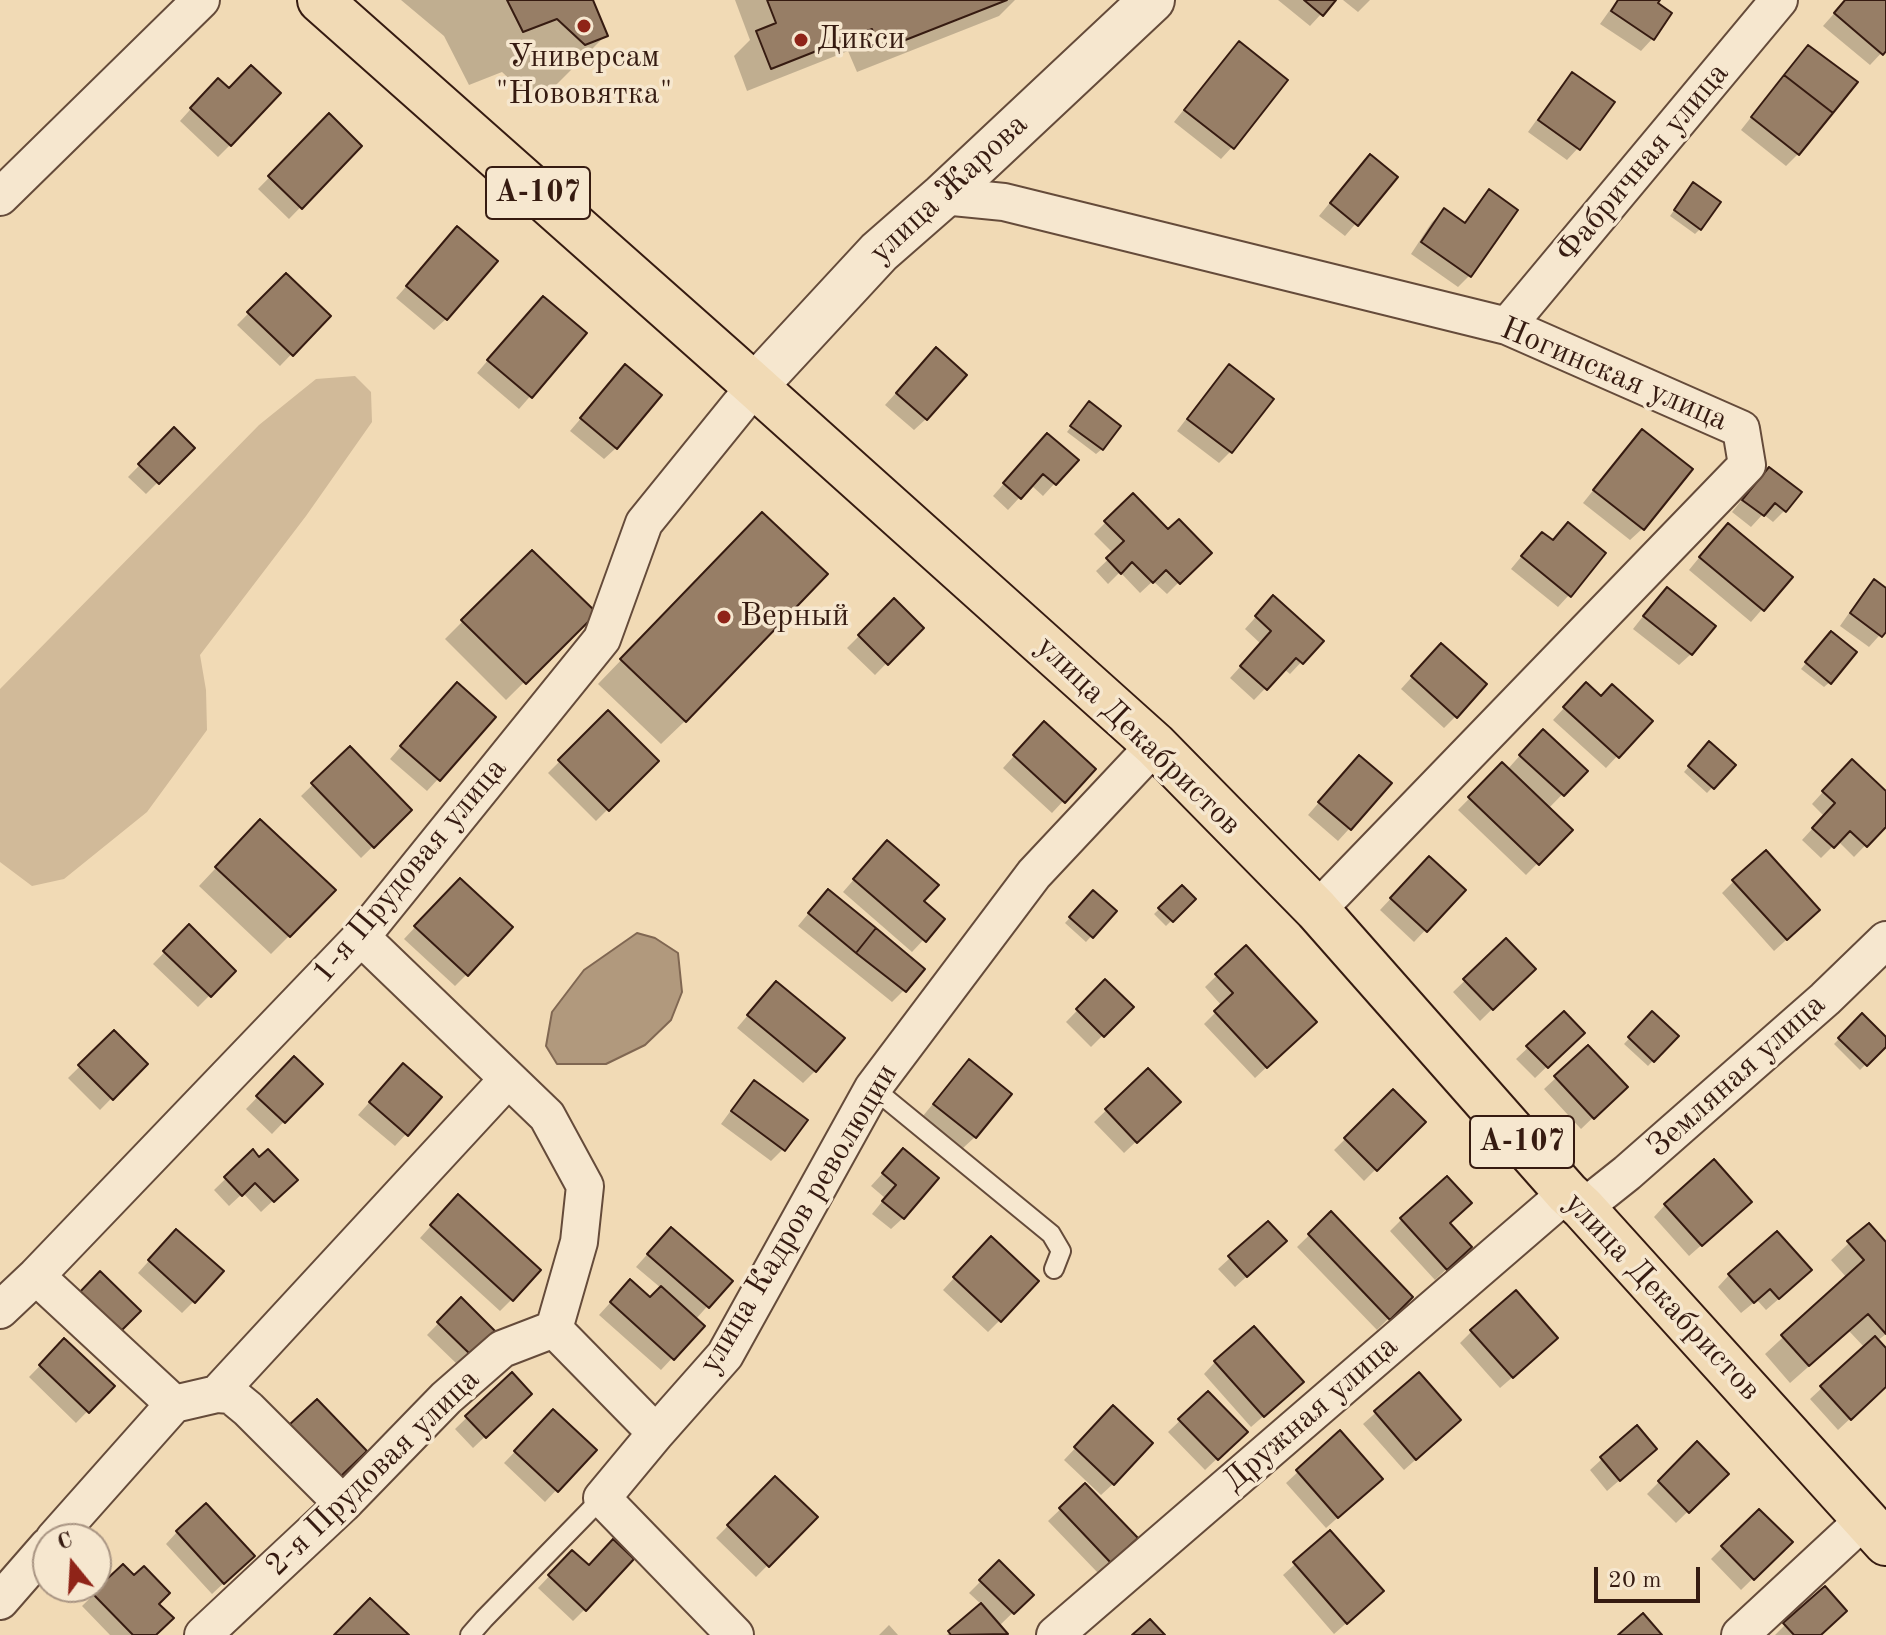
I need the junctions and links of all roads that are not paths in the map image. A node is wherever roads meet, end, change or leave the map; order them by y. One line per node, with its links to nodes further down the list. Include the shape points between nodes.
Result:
1 (201, 0): 6 (street)
2 (320, 0): 8 (highway, улица Декабристов / А-107)
3 (1152, 0): 5 (street, улица Жарова)
4 (1779, 0): 7 (street, Фабричная улица)
5 (943, 196): 7 (street, Ногинская улица, via 1004,202); 8 (street, улица Жарова, via 879,252)
6 (0, 197)
7 (1507, 326): 10 (street, Ногинская улица, via 1741,429 1747,465)
8 (755, 386): 9 (highway, улица Декабристов / А-107); 11 (street, 1-я Прудовая улица, via 644,523 602,639)
9 (1155, 745): 10 (highway, улица Декабристов / А-107); 14 (street, улица Кадров революции, via 1034,874)
10 (1317, 910): 15 (highway, улица Декабристов / А-107)
11 (361, 937): 13 (street); 17 (street, 1-я Прудовая улица)
12 (1886, 940): 15 (street, Земляная улица, via 1627,1173)
13 (508, 1079): 19 (street, via 547,1116 585,1186 579,1242); 20 (street)
14 (873, 1088): 16 (lane, via 1051,1234 1061,1251); 22 (street, улица Кадров революции, via 725,1355)
15 (1575, 1200): 26 (highway, улица Декабристов / А-107); 32 (street, Дружная улица)
16 (1054, 1269)
17 (36, 1276): 18 (street, 1-я Прудовая улица); 21 (street)
18 (0, 1310)
19 (554, 1329): 22 (street); 24 (street, 2-я Прудовая улица, via 502,1349 446,1398)
20 (217, 1394): 21 (street); 24 (street, via 231,1395 248,1409)
21 (174, 1404): 25 (street)
22 (656, 1433): 23 (street, улица Кадров революции)
23 (602, 1498): 30 (lane); 31 (street)
24 (343, 1504): 29 (street, 2-я Прудовая улица)
25 (68, 1523)
26 (1875, 1531): 33 (street)
27 (32, 1564): 28 (street)
28 (0, 1601)
29 (203, 1635)
30 (470, 1635)
31 (735, 1635)
32 (1055, 1635)
33 (1740, 1635)

